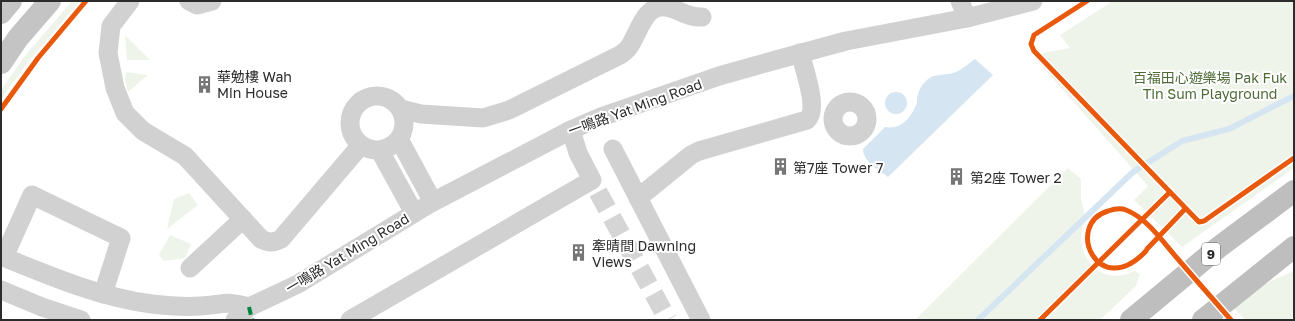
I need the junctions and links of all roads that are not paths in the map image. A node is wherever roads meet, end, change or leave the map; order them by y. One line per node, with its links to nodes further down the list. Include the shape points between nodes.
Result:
1 (11, 1): 9 (main road)
2 (50, 1): 12 (main road, via 18,38)
3 (130, 1): 26 (street, via 111,26 108,53 116,88 125,112 143,131 185,156)
4 (189, 1): 5 (street, via 197,5)
5 (212, 1)
6 (1033, 1): 8 (street, 一鳴路 Yat Ming Road)
7 (664, 4): 10 (street, via 694,18); 14 (street, via 648,12 629,47 620,55 509,110 477,119 421,114)
8 (963, 10): 11 (street, 一鳴路 Yat Ming Road, via 905,28)
9 (1, 13)
10 (702, 17)
11 (800, 53): 13 (street); 16 (street, 一鳴路 Yat Ming Road, via 719,76)
12 (1, 63)
13 (811, 99): 15 (street, via 814,97); 17 (street); 23 (street, via 811,117 807,120 691,155)
14 (401, 109): 18 (street, via 404,127); 19 (street, via 387,97 369,96 361,100 354,107 349,124 351,133)
15 (836, 110): 17 (street, via 833,116); 17 (street, via 842,104 854,102 864,108 868,119 864,130 859,134 848,136)
16 (571, 130): 24 (street, 一鳴路 Yat Ming Road); 35 (street, via 578,153 595,186)
17 (838, 131)
18 (399, 139): 21 (street, via 389,148); 24 (street)
19 (361, 146): 21 (street); 26 (street, via 275,243 261,239)
20 (613, 149): 23 (street)
21 (380, 151): 25 (street)
22 (1294, 191): 37 (highway, 9, via 1219,247)
23 (638, 198): 36 (street)
24 (434, 202): 25 (street, 一鳴路 Yat Ming Road)
25 (414, 213): 33 (street, 一鳴路 Yat Ming Road)
26 (243, 219): 29 (street)
27 (1294, 247): 38 (highway)
28 (2, 256): 31 (street, 一鳴路 Yat Ming Road); 31 (street, via 32,195 121,238)
29 (190, 268)
30 (1, 290): 32 (street)
31 (103, 294): 33 (street, 一鳴路 Yat Ming Road, via 152,304 201,306 233,302)
32 (40, 314): 34 (street)
33 (245, 316)
34 (80, 320)
35 (350, 320)
36 (701, 320)
37 (1131, 320)
38 (1202, 320)

